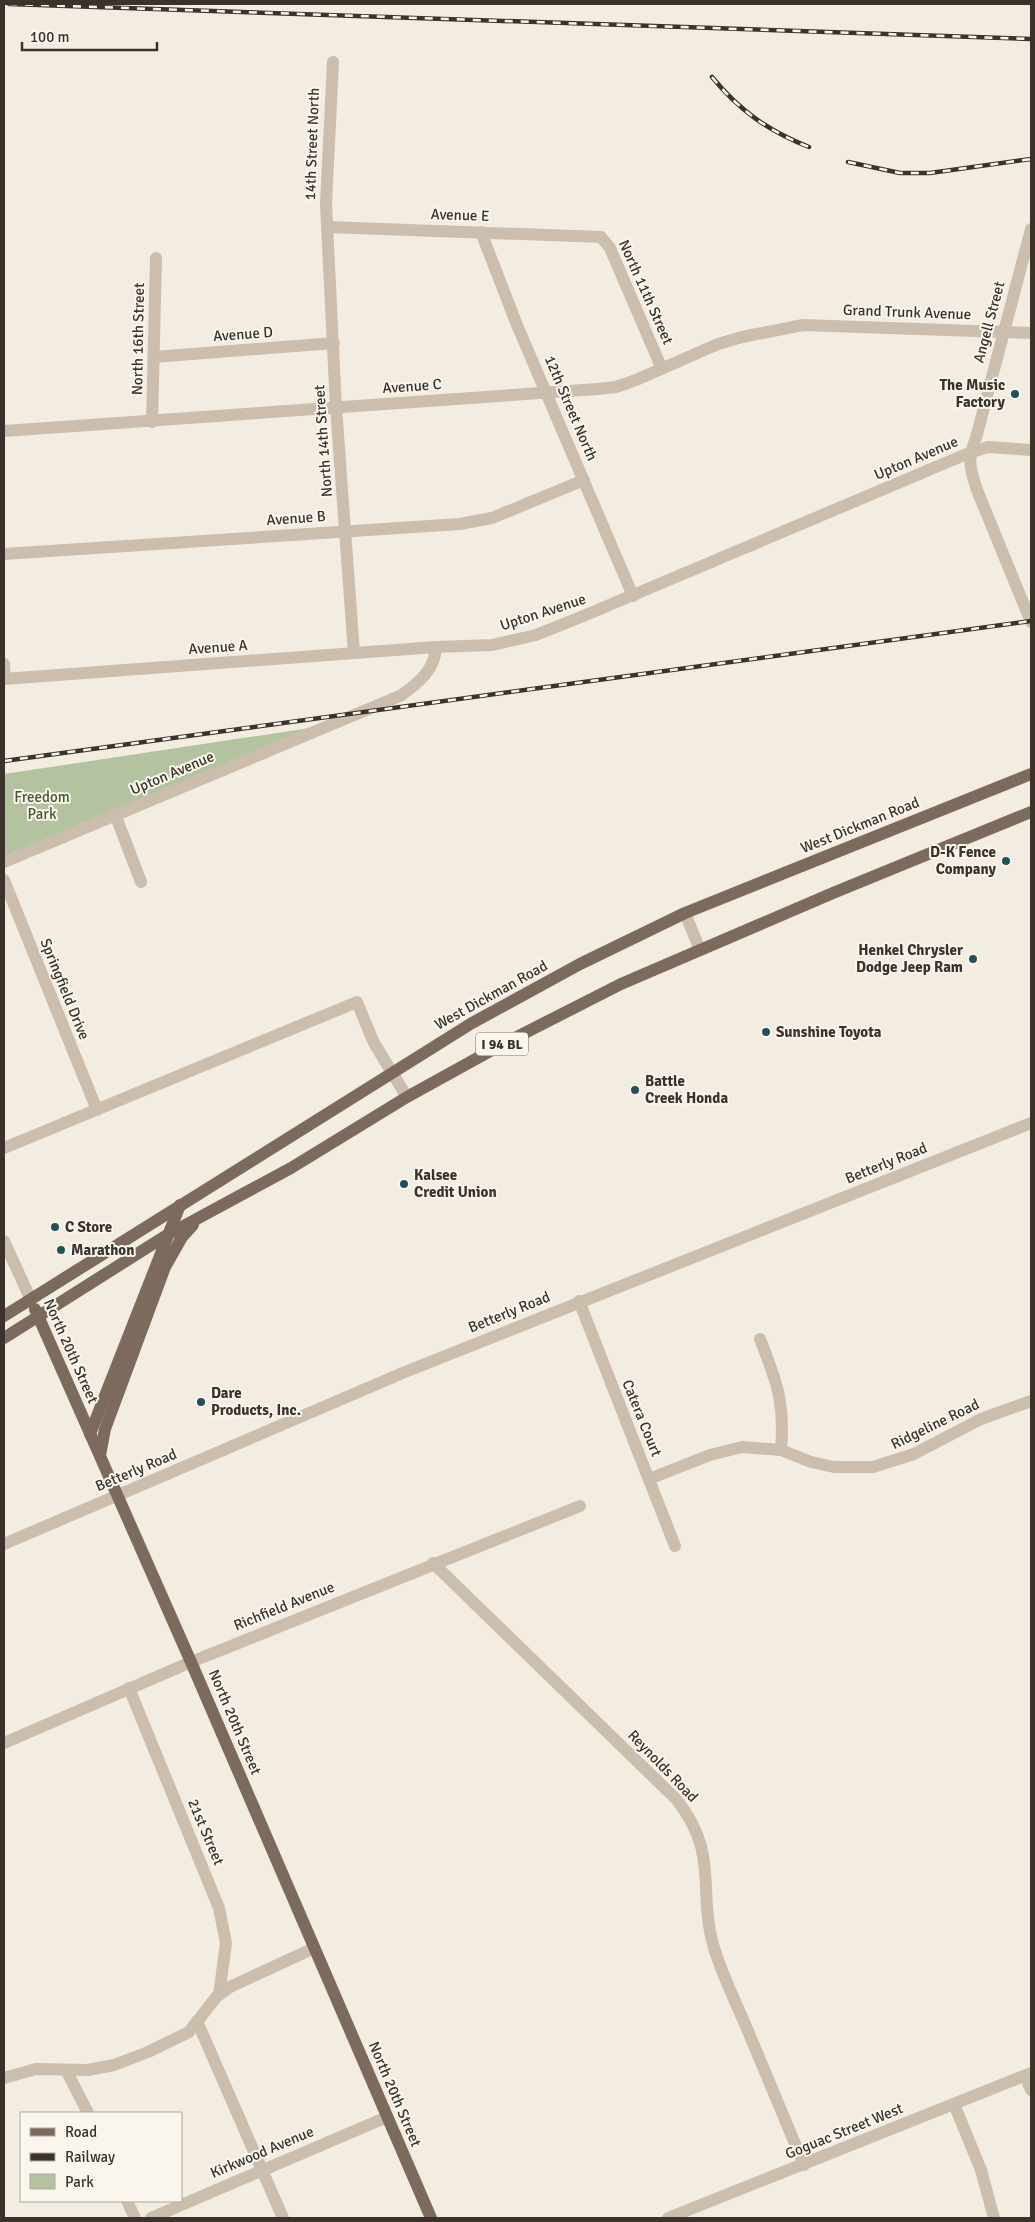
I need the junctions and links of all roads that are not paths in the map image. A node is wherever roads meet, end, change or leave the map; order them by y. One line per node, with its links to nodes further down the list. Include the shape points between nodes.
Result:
1 (333, 62): 2 (street, 14th Street North)
2 (327, 227): 4 (street, Avenue E); 10 (street, North 14th Street)
3 (1031, 229): 8 (street, Angell Street)
4 (481, 232): 5 (street, Avenue E); 13 (street, 12th Street North)
5 (592, 235): 12 (street, North 11th Street, via 606,241 610,248)
6 (156, 258): 11 (street, North 16th Street)
7 (812, 325): 8 (street, Grand Trunk Avenue); 12 (street, Avenue C, via 718,344)
8 (1004, 332): 9 (street, Grand Trunk Avenue); 18 (street, Angell Street, via 976,438)
9 (1031, 333)
10 (334, 343): 11 (street, Avenue D); 14 (street, North 14th Street)
11 (154, 357): 15 (street, North 16th Street)
12 (662, 369): 13 (street, Avenue C, via 616,387)
13 (547, 394): 14 (street, Avenue C); 19 (street, 12th Street North)
14 (336, 407): 15 (street, Avenue C); 20 (street, North 14th Street)
15 (152, 422): 16 (street, Avenue C)
16 (4, 431)
17 (1031, 450): 18 (street, Upton Avenue, via 988,447)
18 (969, 453): 22 (street, Upton Avenue); 23 (street, via 977,490)
19 (584, 480): 20 (street, Avenue B, via 492,518 460,524); 22 (street, 12th Street North)
20 (346, 530): 21 (street, Avenue B); 25 (street, North 14th Street)
21 (4, 554)
22 (633, 596): 24 (street, Upton Avenue, via 536,635 492,645)
23 (1031, 622)
24 (436, 647): 25 (street, Avenue A); 30 (street, Upton Avenue, via 436,658 431,668 402,695)
25 (354, 653): 27 (street, Avenue A)
26 (4, 664): 27 (street)
27 (4, 679)
28 (1031, 774): 34 (main road, West Dickman Road / I 94 BL)
29 (1031, 812): 35 (main road, I 94 BL)
30 (115, 814): 31 (street, Upton Avenue); 33 (street)
31 (4, 862)
32 (4, 880): 38 (street, Springfield Drive)
33 (141, 882)
34 (685, 913): 35 (street); 36 (main road, West Dickman Road / I 94 BL, via 564,973)
35 (700, 950): 37 (main road, I 94 BL, via 613,988)
36 (393, 1071): 37 (street); 38 (street, via 374,1043 357,1002); 41 (main road, West Dickman Road / I 94 BL)
37 (408, 1097): 42 (main road, I 94 BL, via 291,1168)
38 (97, 1110): 40 (street)
39 (1031, 1122): 46 (street, Betterly Road)
40 (4, 1148)
41 (180, 1205): 43 (main road); 45 (main road, West Dickman Road / I 94 BL)
42 (198, 1219): 43 (main road, I 94 BL); 54 (main road, via 182,1237 165,1267 105,1429)
43 (167, 1235): 48 (main road, I 94 BL); 52 (main road)
44 (4, 1241): 45 (street, North 20th Street)
45 (31, 1300): 47 (main road, West Dickman Road / I 94 BL); 48 (main road, North 20th Street)
46 (578, 1301): 55 (street, Catera Court); 56 (street, Betterly Road)
47 (4, 1316)
48 (38, 1316): 49 (main road, I 94 BL); 52 (main road, North 20th Street)
49 (4, 1338)
50 (760, 1339): 53 (street, via 778,1383 782,1406)
51 (1031, 1401): 53 (street, Ridgeline Road, via 981,1419 914,1454 873,1467 834,1467)
52 (90, 1434): 54 (main road, North 20th Street)
53 (781, 1450): 55 (street, Ridgeline Road, via 760,1447 725,1450)
54 (100, 1455): 56 (main road, North 20th Street)
55 (649, 1479): 59 (street, Catera Court)
56 (118, 1496): 58 (street, Betterly Road); 61 (main road, North 20th Street)
57 (580, 1506): 60 (street, Richfield Avenue)
58 (4, 1544)
59 (675, 1546)
60 (433, 1563): 61 (street, Richfield Avenue); 74 (street, Reynolds Road, via 686,1812 697,1831 704,1854 706,1916 716,1955)
61 (191, 1662): 62 (street, Richfield Avenue); 64 (main road, North 20th Street)
62 (129, 1688): 63 (street, Richfield Avenue); 65 (street, 21st Street, via 220,1908 226,1943)
63 (4, 1743)
64 (314, 1948): 65 (street); 73 (main road, North 20th Street)
65 (219, 1995): 66 (street)
66 (197, 2021): 67 (street, via 189,2032 176,2039 114,2065); 75 (street)
67 (66, 2070): 68 (street, via 36,2069); 72 (street)
68 (5, 2074)
69 (1028, 2075): 70 (street); 71 (street, Goguac Street West)
70 (1031, 2090)
71 (954, 2104): 74 (street, Goguac Street West); 82 (street, via 981,2170)
72 (87, 2112)
73 (387, 2117): 75 (street, Kirkwood Avenue); 80 (main road, North 20th Street)
74 (804, 2165): 81 (street, Goguac Street West)
75 (262, 2170): 78 (street, Kirkwood Avenue); 79 (street)
76 (127, 2202): 77 (street)
77 (135, 2218)
78 (151, 2218)
79 (283, 2218)
80 (431, 2218)
81 (668, 2218)
82 (994, 2218)

